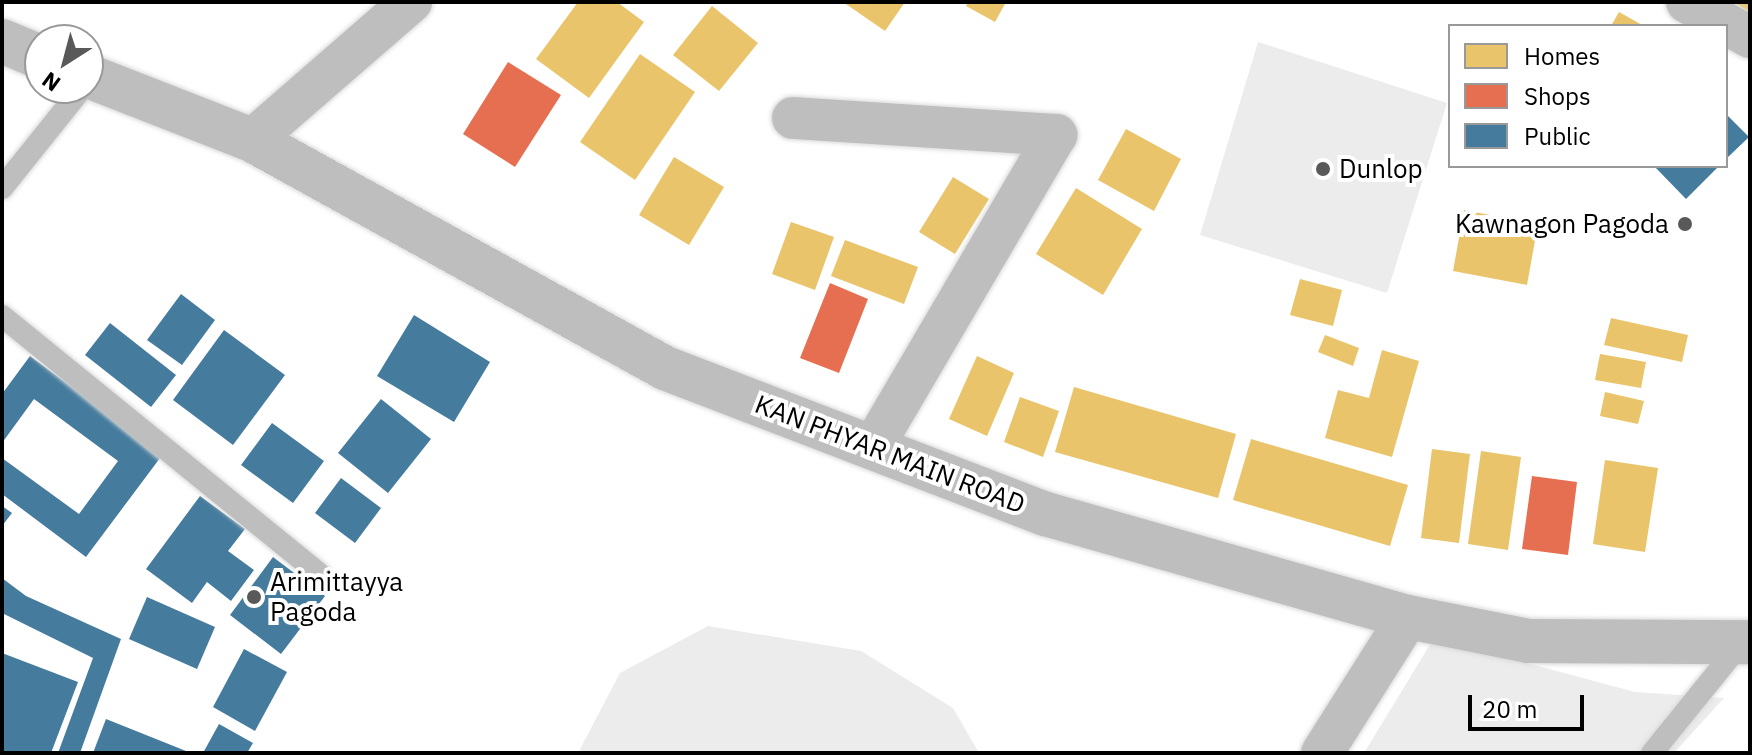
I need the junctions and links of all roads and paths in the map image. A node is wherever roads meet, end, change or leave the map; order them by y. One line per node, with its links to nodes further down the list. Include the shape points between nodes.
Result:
1 (411, 2): 11 (street)
2 (1687, 2): 3 (street)
3 (1727, 24)
4 (1728, 25): 5 (street)
5 (1750, 37)
6 (2, 41): 7 (main road)
7 (24, 50)
8 (104, 86): 11 (main road, KAN PHYAR MAIN ROAD)
9 (68, 104): 12 (lane)
10 (793, 118): 14 (street, via 1056,135)
11 (252, 140): 14 (main road, KAN PHYAR MAIN ROAD, via 665,368)
12 (2, 188)
13 (2, 316): 15 (lane)
14 (872, 448): 16 (main road, KAN PHYAR MAIN ROAD, via 1046,514)
15 (319, 574)
16 (1408, 617): 17 (main road, KAN PHYAR MAIN ROAD, via 1528,641); 18 (street)
17 (1745, 642): 19 (lane)
18 (1322, 753)
19 (1652, 753)

